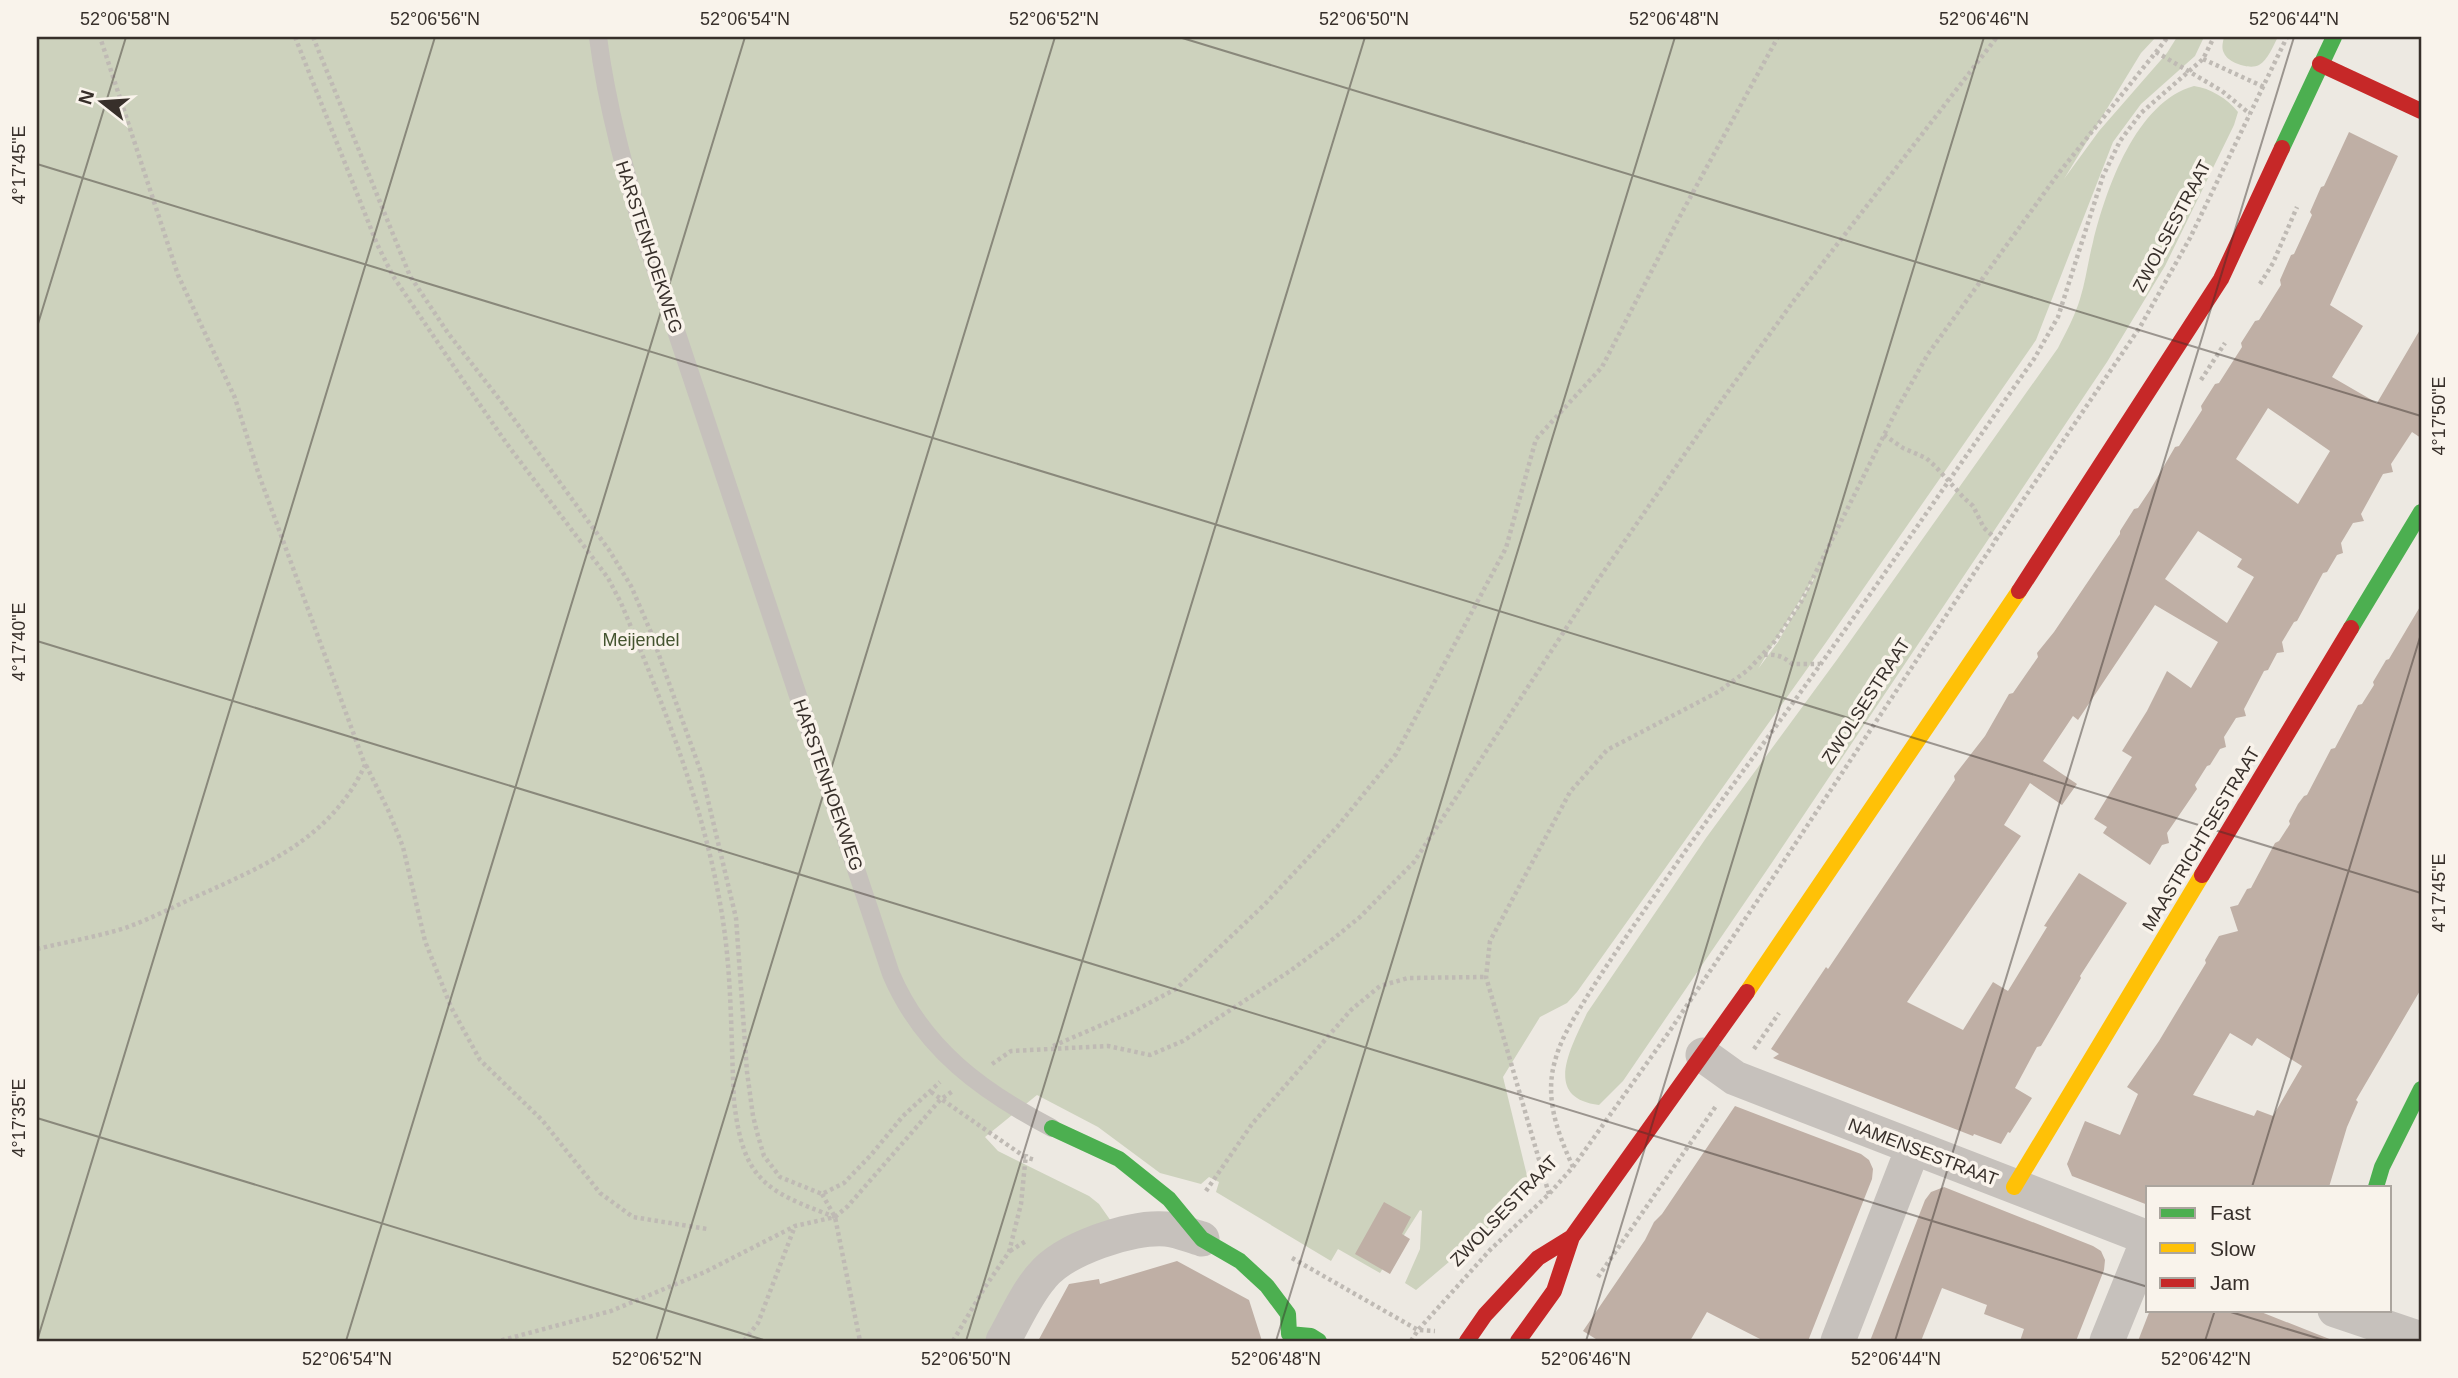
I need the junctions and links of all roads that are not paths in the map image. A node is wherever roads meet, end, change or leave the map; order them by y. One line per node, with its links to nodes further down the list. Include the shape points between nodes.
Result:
1 (597, 37): 8 (lane, HARSTENHOEKWEG, via 620,154 647,244 891,974 903,1001 954,1065 1011,1107)
2 (2334, 37): 3 (main road)
3 (2320, 64): 4 (main road); 6 (main road, via 2221,279 1987,638)
4 (2421, 111)
5 (2421, 512): 11 (main road, MAASTRICHTSESTRAAT)
6 (1703, 1055): 9 (street, NAMENSESTRAAT, via 1735,1078); 12 (main road)
7 (2421, 1089): 10 (main road)
8 (1052, 1128): 14 (main road, HARSTENHOEKWEG, via 1119,1159 1169,1199)
9 (1913, 1148): 11 (street, NAMENSESTRAAT); 22 (street)
10 (2376, 1186)
11 (2014, 1187): 13 (street, NAMENSESTRAAT)
12 (1572, 1237): 20 (main road, via 1538,1258); 21 (main road, via 1554,1292)
13 (2146, 1238)
14 (1202, 1239): 18 (street, via 1165,1229 1104,1239 1077,1250 1040,1278); 19 (main road, HARSTENHOEKWEG, via 1240,1261 1267,1286 1288,1314 1289,1334)
15 (2146, 1244): 23 (street)
16 (2343, 1319): 17 (street)
17 (2421, 1339)
18 (1003, 1341)
19 (1319, 1341)
20 (1467, 1341)
21 (1518, 1341)
22 (1838, 1341)
23 (2107, 1341)

